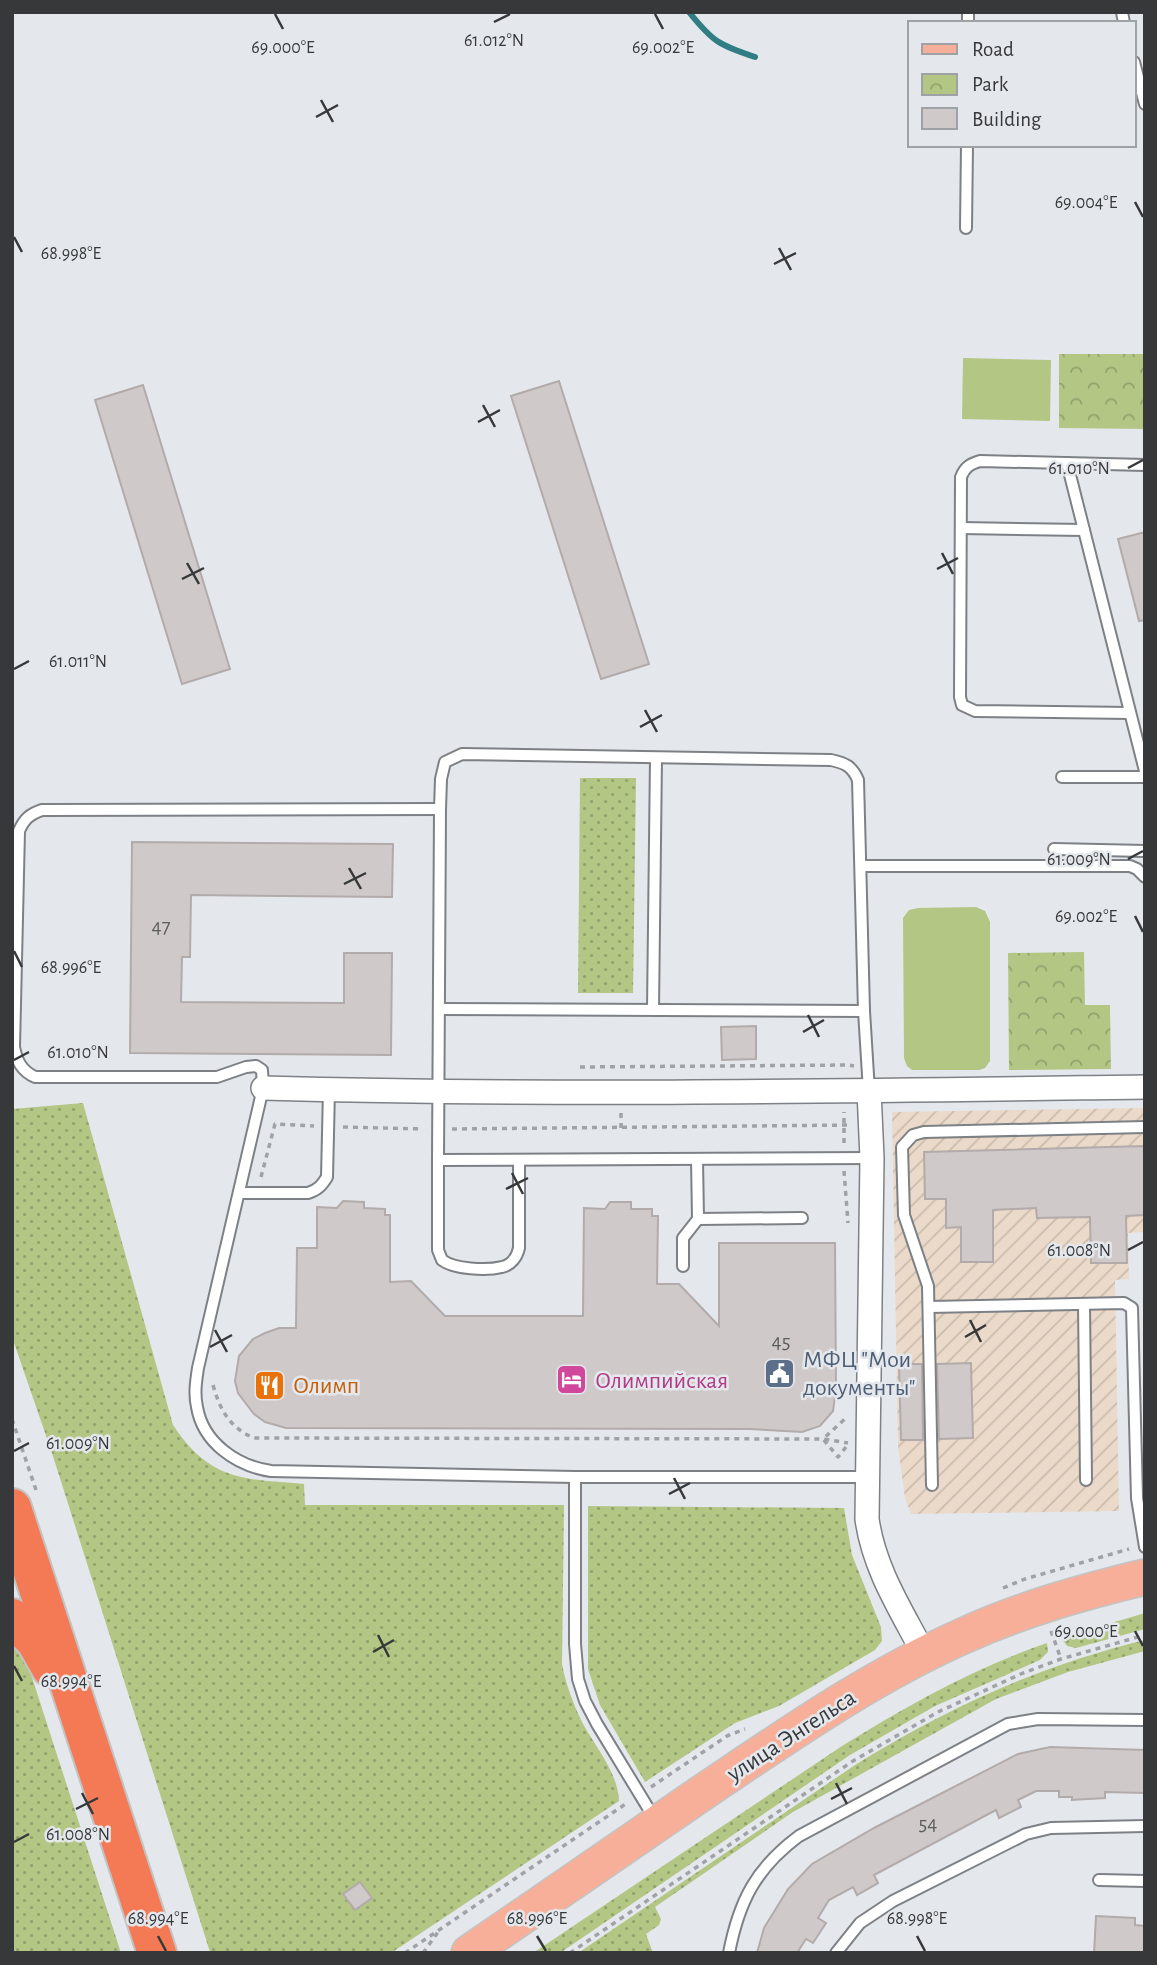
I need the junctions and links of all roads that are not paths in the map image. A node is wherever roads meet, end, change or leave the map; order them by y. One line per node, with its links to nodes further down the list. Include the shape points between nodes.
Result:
1 (1136, 74): 2 (lane)
2 (1140, 98)
3 (967, 147): 4 (lane)
4 (966, 228)
5 (1067, 463): 6 (lane); 7 (lane, via 971,464 961,477); 8 (lane)
6 (1145, 465)
7 (961, 528): 8 (lane); 9 (lane, via 962,705 975,711)
8 (1084, 530): 9 (lane)
9 (1130, 713): 11 (lane)
10 (656, 758): 14 (lane, via 462,754 445,762); 17 (lane, via 845,763 858,780); 20 (lane)
11 (1145, 771)
12 (1062, 777): 13 (lane)
13 (1145, 777)
14 (440, 808): 19 (lane); 23 (lane, via 42,810 31,813 23,823 19,831 14,1047 20,1066 35,1077 217,1077 256,1066 262,1070)
15 (1054, 849): 16 (lane)
16 (1145, 851)
17 (861, 866): 18 (lane, via 1130,866); 21 (lane)
18 (1145, 877)
19 (439, 1009): 20 (lane); 26 (lane)
20 (653, 1009): 21 (lane)
21 (864, 1011): 25 (lane)
22 (1145, 1087): 25 (street)
23 (263, 1088): 24 (street); 32 (lane)
24 (329, 1090): 26 (street); 32 (lane, via 323,1185 308,1194)
25 (869, 1091): 26 (street); 28 (street)
26 (439, 1093): 30 (lane)
27 (1145, 1127): 37 (lane, via 924,1132 906,1140 902,1147 902,1204 925,1273)
28 (872, 1158): 29 (lane); 39 (street)
29 (697, 1159): 31 (lane); 34 (lane)
30 (438, 1160): 31 (lane); 31 (lane, via 438,1250 442,1260 456,1267 502,1267 517,1256)
31 (519, 1160)
32 (239, 1193): 38 (lane, via 195,1398 202,1423 228,1454 271,1471)
33 (802, 1218): 34 (lane)
34 (698, 1219): 35 (lane, via 683,1238)
35 (683, 1265)
36 (1084, 1304): 37 (lane); 40 (lane); 43 (lane, via 1124,1303 1132,1308 1138,1498)
37 (929, 1307): 41 (lane)
38 (575, 1476): 39 (lane); 51 (lane, via 578,1679 597,1724)
39 (867, 1477): 47 (street, via 867,1519 878,1564)
40 (1086, 1480)
41 (932, 1485)
42 (12, 1508): 49 (highway)
43 (1145, 1547)
44 (1145, 1577): 47 (main road, улица Энгельса, via 1042,1605 963,1636)
45 (1145, 1601): 47 (main road, улица Энгельса)
46 (12, 1618): 49 (highway, via 35,1640 50,1665)
47 (930, 1664): 51 (main road, улица Энгельса, via 819,1715)
48 (1145, 1720): 57 (lane, via 1038,1719 1008,1724 799,1836 778,1852 748,1890)
49 (98, 1772): 54 (highway)
50 (1145, 1826): 58 (lane, via 1051,1828 1026,1834 883,1908 852,1931)
51 (663, 1832): 55 (main road, улица Энгельса); 56 (main road, улица Энгельса)
52 (1099, 1880): 53 (lane)
53 (1145, 1881)
54 (157, 1953)
55 (469, 1953)
56 (506, 1953)
57 (729, 1953)
58 (835, 1953)

